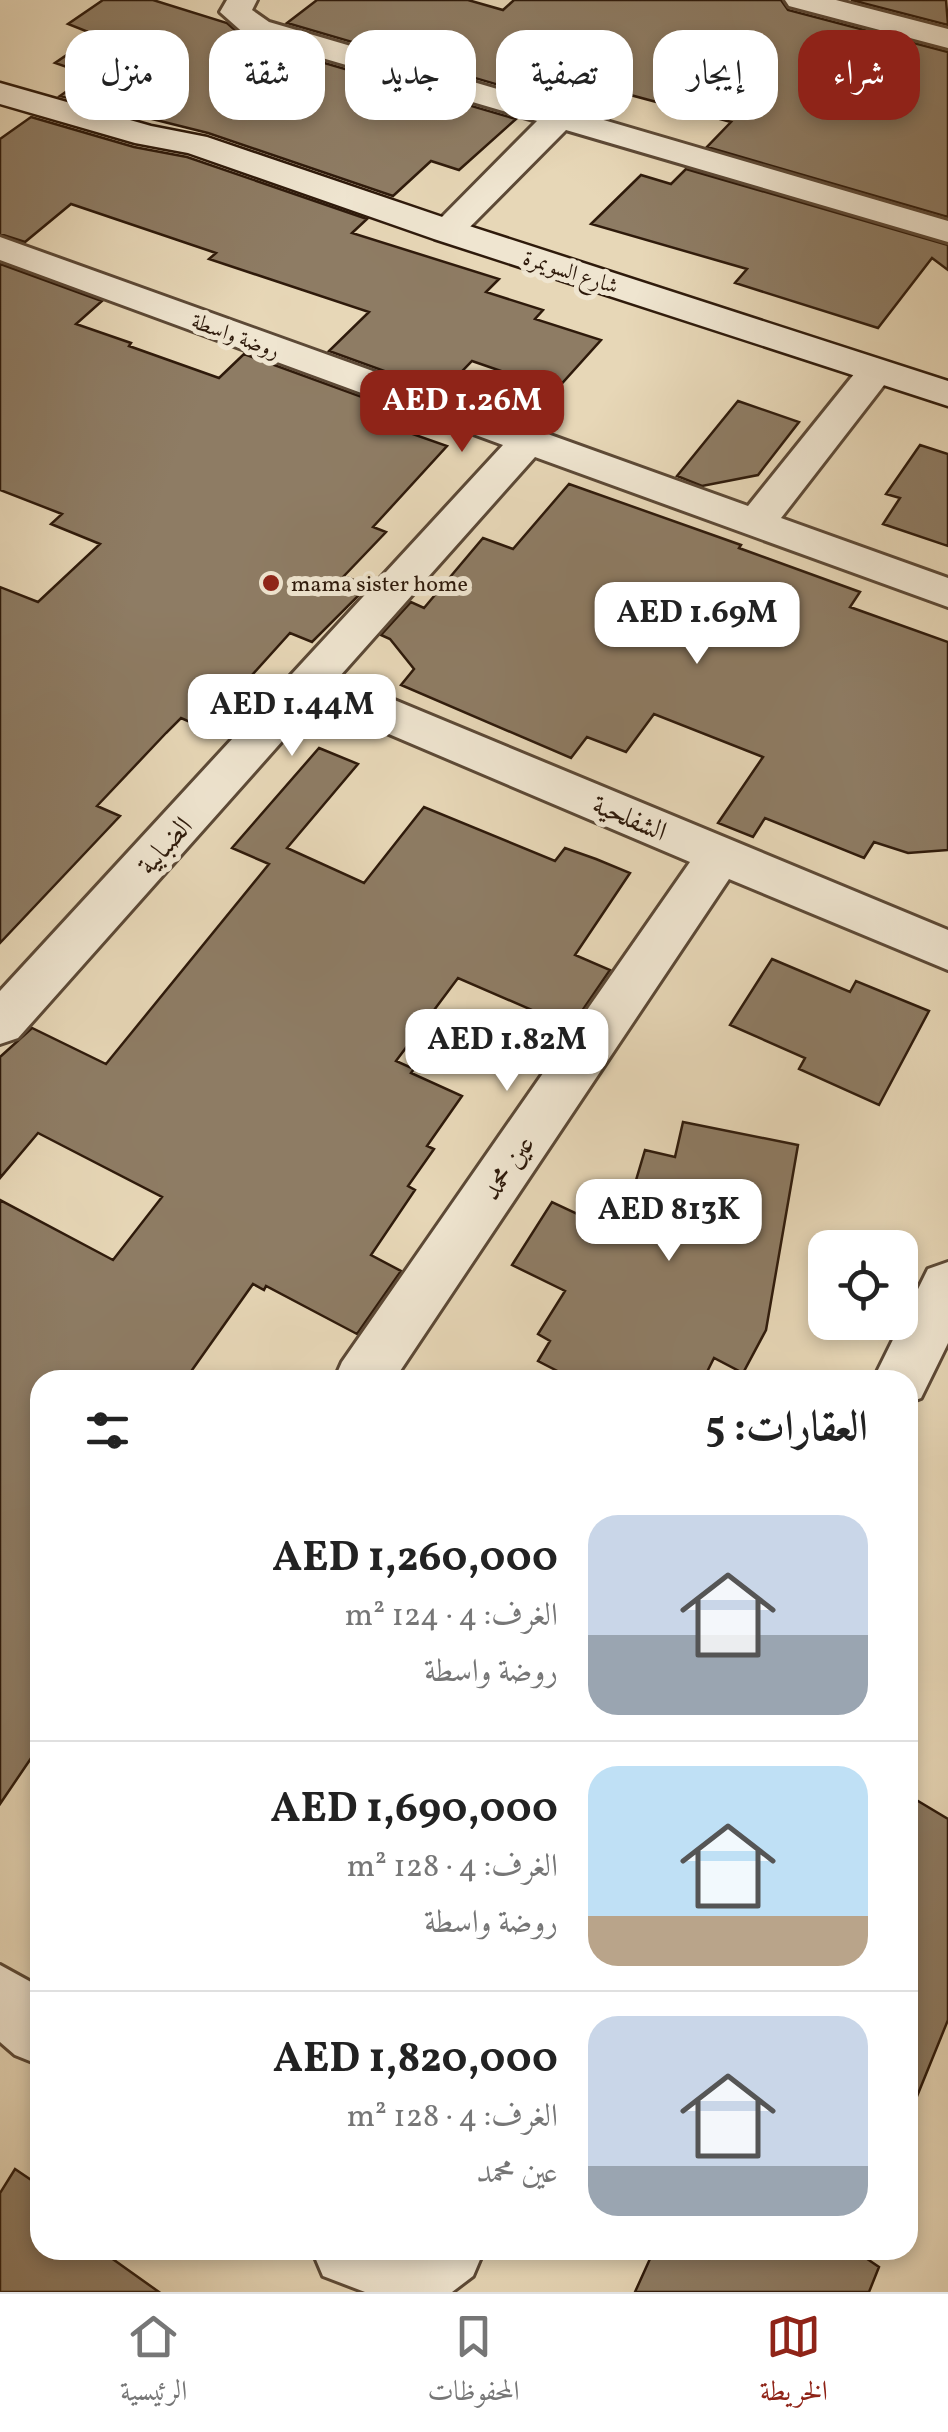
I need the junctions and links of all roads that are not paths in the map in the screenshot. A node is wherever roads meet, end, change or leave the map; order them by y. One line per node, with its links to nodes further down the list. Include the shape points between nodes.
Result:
1 (242, 0): 6 (street, via 235,12 258,29)
2 (800, 0): 3 (street)
3 (948, 39)
4 (0, 70): 9 (street, شارع السويمرة, via 148,119)
5 (0, 93): 9 (street, شارع السويمرة)
6 (496, 99)
7 (558, 120): 10 (street)
8 (567, 120): 11 (street)
9 (195, 144): 10 (street, شارع السويمرة)
10 (448, 231): 13 (street, شارع السويمرة)
11 (948, 232)
12 (0, 248): 15 (street, روضة واسطة)
13 (876, 371): 14 (street, شارع السويمرة); 16 (street)
14 (948, 394)
15 (528, 442): 16 (street, روضة واسطة); 18 (street, الضبابية)
16 (755, 524): 17 (street, روضة واسطة)
17 (948, 593)
18 (311, 683): 19 (street, الشفلحية); 21 (street, الضبابية)
19 (720, 855): 20 (street, الشفلحية); 23 (street, عين محمد)
20 (948, 951)
21 (0, 1024)
22 (948, 1286): 24 (street)
23 (369, 1370)
24 (906, 1370)
25 (0, 1999): 26 (street)
26 (30, 2022)
27 (380, 2260): 28 (street, via 418,2272)
28 (434, 2260)

